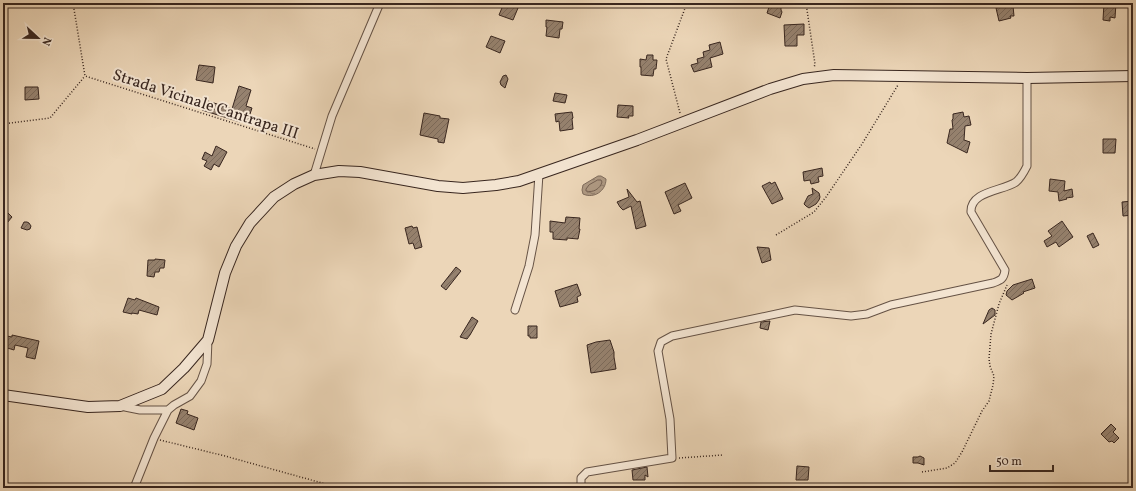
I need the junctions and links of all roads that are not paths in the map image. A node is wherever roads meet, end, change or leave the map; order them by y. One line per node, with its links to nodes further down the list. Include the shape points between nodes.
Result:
1 (380, 3): 5 (street, via 332,116)
2 (1133, 76): 3 (main road)
3 (1027, 78): 4 (main road, via 834,75 803,79); 12 (street, via 1027,166 1015,182 984,194 974,200 971,206 971,212 1005,270 1005,276 1001,280 891,305 867,314 851,316 795,310 672,336 661,342 658,351 670,419 672,458 587,472 581,478)
4 (539, 174): 5 (main road, via 519,181 463,188 360,172 339,171); 6 (street, via 535,235 529,266)
5 (314, 175): 7 (main road, via 274,197 250,223 236,246 225,273)
6 (515, 310)
7 (208, 340): 9 (main road, via 162,389); 10 (street, via 207,364 201,381 190,396)
8 (3, 395): 9 (main road, via 88,407)
9 (120, 406): 10 (street, via 140,410)
10 (168, 410): 11 (street)
11 (134, 488)
12 (581, 488)

